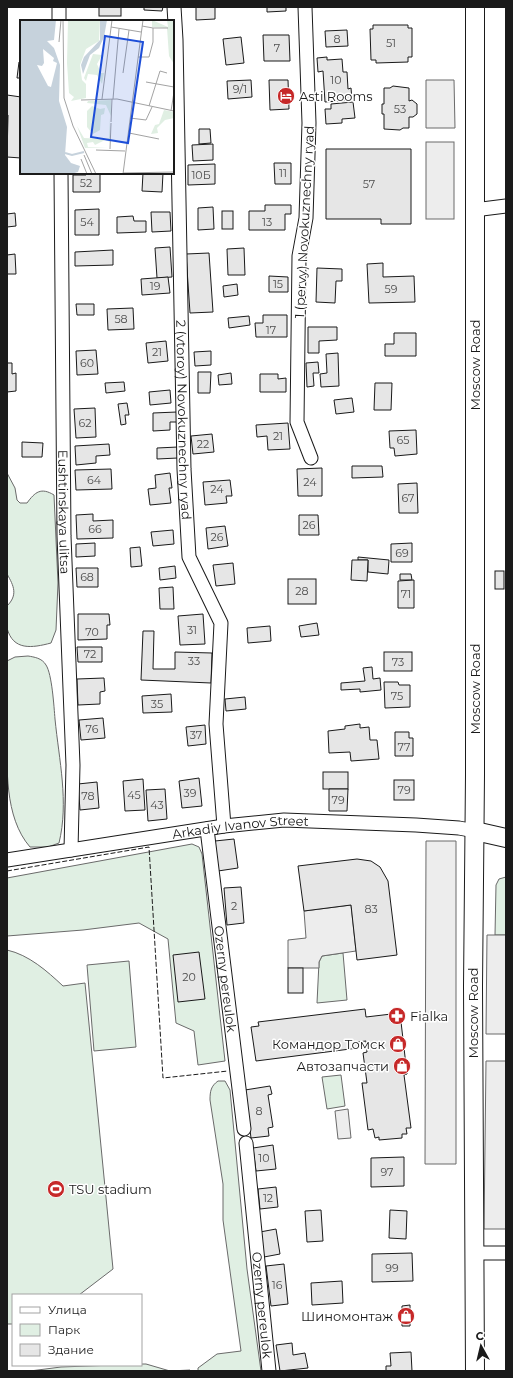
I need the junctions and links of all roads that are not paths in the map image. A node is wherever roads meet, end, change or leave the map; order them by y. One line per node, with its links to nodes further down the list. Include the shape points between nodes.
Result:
1 (59, 7): 5 (street)
2 (174, 7): 10 (street, 2 (vtoroy) Novokuznechny ryad, via 184,469 190,557 221,623 216,724)
3 (305, 7): 9 (street, 1 (pervy) Novokuznechny ryad, via 309,123 306,218 299,256 297,422)
4 (475, 7): 8 (main road, Moscow Road)
5 (59, 20)
6 (61, 174): 14 (street, Eushtinskaya ulitsa, via 64,536 72,765)
7 (506, 206): 8 (street)
8 (474, 210): 12 (main road, Moscow Road)
9 (311, 458)
10 (224, 826): 11 (street, Arkadiy Ivanov Street); 12 (street, Arkadiy Ivanov Street, via 284,820 416,825)
11 (207, 829): 14 (street, Arkadiy Ivanov Street); 16 (street, Ozerny pereulok)
12 (475, 831): 13 (main road); 18 (main road, Moscow Road)
13 (506, 838)
14 (71, 850): 15 (street, Arkadiy Ivanov Street)
15 (7, 860)
16 (244, 1129)
17 (246, 1144): 20 (street, Ozerny pereulok)
18 (474, 1253): 19 (street); 21 (main road, Moscow Road)
19 (506, 1253)
20 (269, 1371)
21 (475, 1371)

